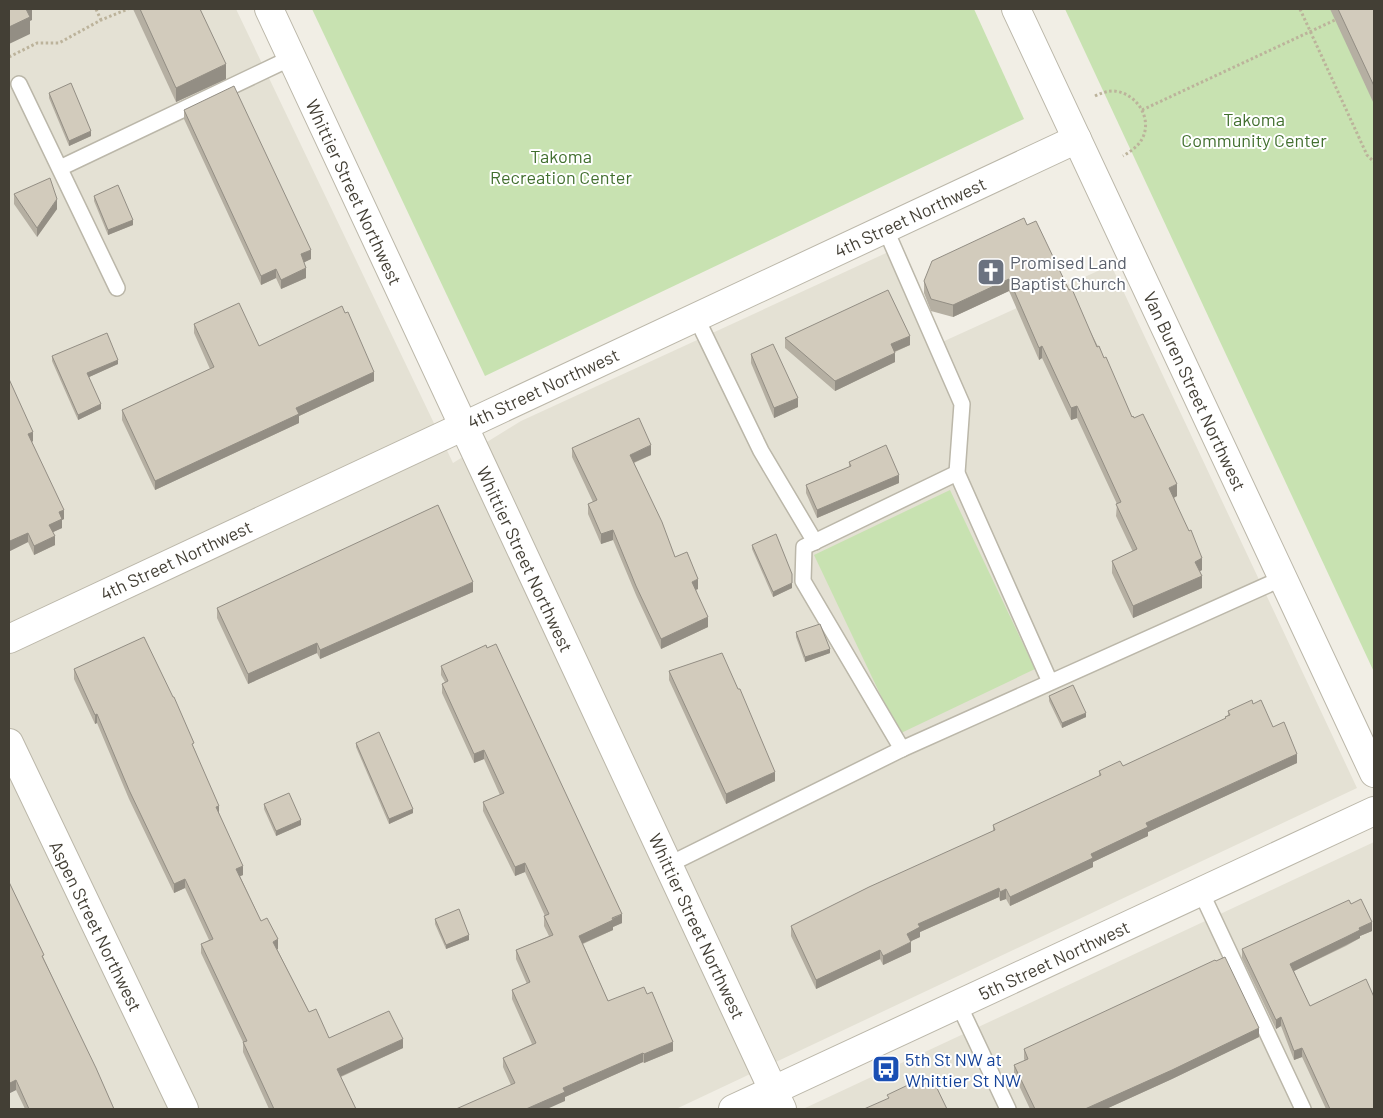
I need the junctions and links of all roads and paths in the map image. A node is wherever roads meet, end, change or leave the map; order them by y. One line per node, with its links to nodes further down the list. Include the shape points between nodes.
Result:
1 (96, 9): 6 (path)
2 (128, 9): 6 (path)
3 (269, 9): 10 (street, Whittier Street Northwest)
4 (1016, 9): 14 (street, Van Buren Street Northwest)
5 (1300, 9): 8 (path)
6 (101, 20): 9 (path, via 59,43 38,43)
7 (1335, 20): 8 (path)
8 (1310, 32): 13 (path); 16 (path, via 1367,154)
9 (9, 57)
10 (291, 58): 17 (lane); 21 (street, Whittier Street Northwest)
11 (19, 84): 17 (lane)
12 (1095, 96): 13 (path, via 1122,92)
13 (1142, 110): 15 (path, via 1143,137)
14 (1077, 139): 18 (street, 4th Street Northwest); 24 (street, Van Buren Street Northwest)
15 (1123, 156)
16 (1374, 162)
17 (60, 168): 19 (lane)
18 (885, 228): 20 (street, 4th Street Northwest); 22 (lane, via 962,404)
19 (117, 288)
20 (696, 317): 21 (street, 4th Street Northwest); 23 (lane, via 761,451)
21 (462, 426): 25 (street, 4th Street Northwest); 31 (street, Whittier Street Northwest)
22 (957, 474): 23 (lane); 26 (lane)
23 (815, 542): 28 (lane, via 804,547 803,581)
24 (1283, 578): 26 (lane); 29 (street, Van Buren Street Northwest)
25 (9, 639)
26 (1050, 682): 28 (lane)
27 (9, 743): 35 (street, Aspen Street Northwest)
28 (902, 749): 31 (lane)
29 (1374, 773)
30 (1374, 811): 32 (street, 5th Street Northwest)
31 (668, 865): 34 (street, Whittier Street Northwest)
32 (1201, 892): 33 (street, 5th Street Northwest); 38 (lane)
33 (959, 1004): 34 (street, 5th Street Northwest); 37 (lane)
34 (778, 1100): 36 (street, 5th Street Northwest)
35 (184, 1109)
36 (733, 1109)
37 (1008, 1109)
38 (1303, 1109)

